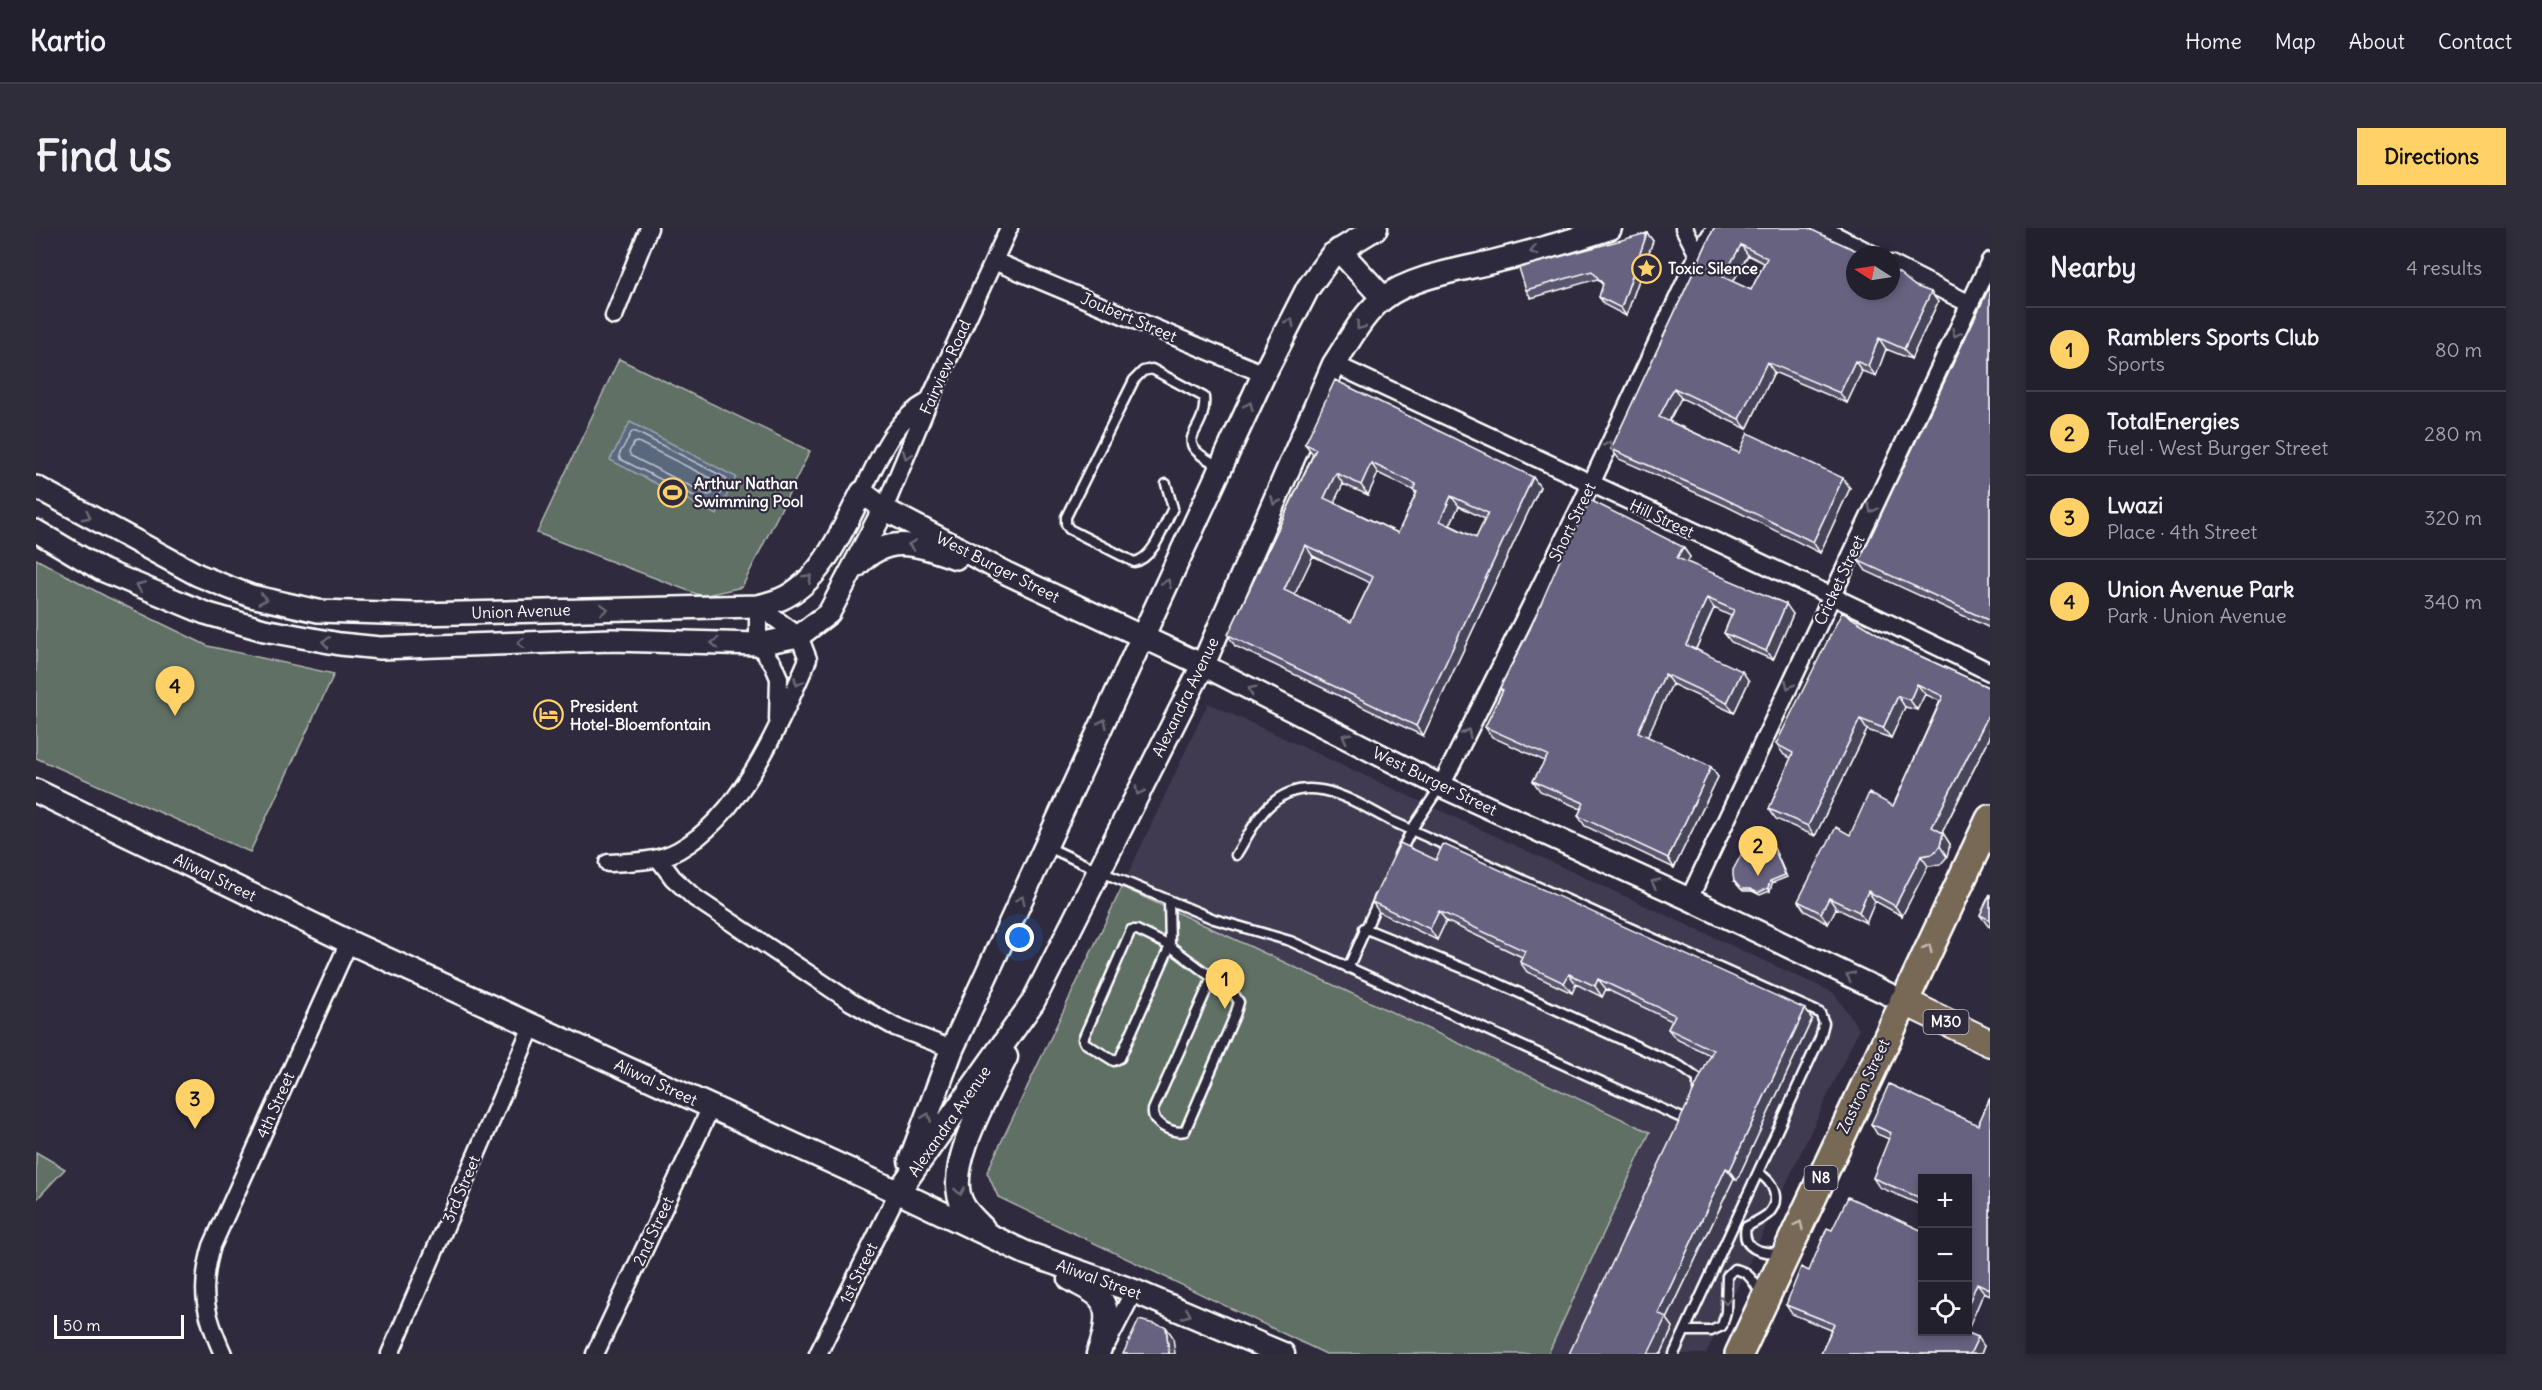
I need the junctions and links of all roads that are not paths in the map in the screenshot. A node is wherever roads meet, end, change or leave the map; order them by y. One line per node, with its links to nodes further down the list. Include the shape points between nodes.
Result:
1 (649, 228): 16 (street)
2 (1010, 228): 11 (street, Fairview Road)
3 (1376, 228): 9 (main road, Alexandra Avenue)
4 (1610, 228): 14 (main road, Alexandra Avenue, one-way to 14, via 1433,277)
5 (1684, 228): 10 (street)
6 (1715, 228): 10 (street, Short Street)
7 (1821, 228): 8 (street)
8 (1856, 246)
9 (1339, 250): 14 (main road); 18 (main road, Alexandra Avenue, one-way to 9, via 1308,288)
10 (1698, 255): 22 (street, Short Street, one-way to 10)
11 (994, 261): 18 (street, Joubert Street); 19 (street, Fairview Road)
12 (1990, 261): 15 (street, Cricket Street)
13 (1900, 269): 15 (street)
14 (1383, 298): 17 (main road, Alexandra Avenue, one-way to 17)
15 (1970, 304): 31 (street, Cricket Street, one-way to 31)
16 (614, 316)
17 (1334, 364): 22 (street, Hill Street); 38 (main road, Alexandra Avenue, one-way to 38)
18 (1264, 374): 20 (main road, Alexandra Avenue, one-way to 18)
19 (928, 401): 24 (street, Union Avenue, via 907,415 897,428); 25 (street, Fairview Road, one-way to 25)
20 (1221, 467): 21 (lane, via 1199,456 1192,447 1205,407 1204,397 1152,369 1143,371 1134,380 1066,524 1134,562 1143,561 1173,508); 35 (main road, Alexandra Avenue, one-way to 20)
21 (1166, 484)
22 (1591, 484): 31 (street, Hill Street); 41 (street, Short Street, one-way to 22)
23 (36, 488): 33 (street, Union Avenue, one-way to 33, via 198,575 251,596 318,611)
24 (862, 492): 25 (street, West Burger Street); 32 (street, Union Avenue, one-way to 24, via 782,599 813,574 828,555)
25 (884, 509): 29 (street, West Burger Street); 30 (street, Union Avenue)
26 (36, 517): 28 (street)
27 (36, 531): 28 (street, Union Avenue)
28 (102, 570): 37 (street, Union Avenue, one-way to 28, via 380,648 264,630 205,613)
29 (1008, 574): 30 (street, one-way to 30, via 899,543 867,555); 35 (street, West Burger Street)
30 (848, 576): 34 (street, Union Avenue, via 829,613)
31 (1831, 595): 39 (street, Hill Street); 52 (street, Cricket Street, one-way to 52)
32 (759, 606): 33 (street, Union Avenue, one-way to 32); 34 (street); 36 (street)
33 (449, 613): 37 (street)
34 (799, 636): 36 (street, Union Avenue); 40 (street, one-way to 40, via 808,659)
35 (1143, 636): 38 (street, West Burger Street); 45 (main road, Alexandra Avenue, one-way to 35)
36 (758, 644): 37 (street, Union Avenue, one-way to 37, via 612,640); 40 (street, via 779,678)
37 (451, 645)
38 (1203, 664): 41 (street, West Burger Street, one-way to 38); 50 (main road, Alexandra Avenue, one-way to 50)
39 (1990, 672)
40 (778, 727): 47 (street, via 727,808 679,850)
41 (1441, 786): 44 (lane); 52 (street, West Burger Street, one-way to 41)
42 (36, 791): 55 (main road, Aliwal Street)
43 (1990, 819): 59 (highway, Zastron Street / N8, one-way to 43)
44 (1412, 829): 46 (lane, via 1317,788 1293,790 1269,806); 48 (lane); 69 (lane, via 1820,1013 1824,1023 1820,1038)
45 (1046, 845): 50 (lane); 63 (main road, Alexandra Avenue, one-way to 45)
46 (1236, 855)
47 (658, 858): 49 (street); 63 (street, via 695,898 851,1002 895,1027)
48 (1397, 860)
49 (608, 863)
50 (1099, 871): 53 (lane); 60 (main road, Alexandra Avenue)
51 (1383, 891): 54 (lane)
52 (1689, 899): 59 (street, West Burger Street, one-way to 52)
53 (1169, 900): 56 (lane); 57 (lane, via 1290,941)
54 (1364, 928): 57 (lane); 64 (lane, via 1482,976 1680,1066 1698,1079)
55 (349, 942): 61 (main road, Aliwal Street); 77 (street, 4th Street, via 212,1246 203,1294)
56 (1170, 946): 56 (lane, via 1120,1058 1114,1061 1085,1043 1084,1036 1128,933 1137,930); 58 (lane)
57 (1348, 968): 67 (lane)
58 (1212, 978): 58 (lane, via 1153,1110 1155,1121 1177,1132 1185,1131 1239,1002)
59 (1903, 1001): 62 (main road, West Burger Street / M30); 72 (highway, Zastron Street / N8, one-way to 59)
60 (1033, 1002): 70 (main road, Alexandra Avenue); 71 (main road, one-way to 71, via 959,1163 962,1203)
61 (533, 1024): 65 (main road, Aliwal Street); 78 (street, 3rd Street)
62 (1990, 1042)
63 (952, 1049): 70 (main road, Alexandra Avenue, one-way to 63)
64 (1694, 1099)
65 (711, 1107): 70 (main road, Aliwal Street); 79 (street, 2nd Street)
66 (1689, 1109): 67 (lane)
67 (1684, 1119): 68 (lane)
68 (1679, 1130)
69 (1758, 1173): 72 (lane, via 1773,1186 1775,1198 1768,1213 1746,1227 1746,1243 1770,1253); 76 (lane)
70 (898, 1192): 71 (main road, Aliwal Street); 80 (street, 1st Street)
71 (988, 1234): 73 (main road, Aliwal Street)
72 (1786, 1251): 75 (highway, Zastron Street / N8)
73 (1026, 1253): 74 (main road, Aliwal Street); 81 (main road, via 1099,1296 1105,1310 1106,1330)
74 (1134, 1291): 81 (street); 82 (main road, Aliwal Street, one-way to 82)
75 (1764, 1300): 76 (lane, one-way to 76, via 1753,1279 1734,1269 1727,1276 1722,1326 1711,1331); 84 (highway, Zastron Street / N8)
76 (1685, 1331): 83 (lane)
77 (223, 1354)
78 (390, 1354)
79 (595, 1354)
80 (818, 1354)
81 (1099, 1354)
82 (1283, 1354)
83 (1674, 1354)
84 (1739, 1354)

